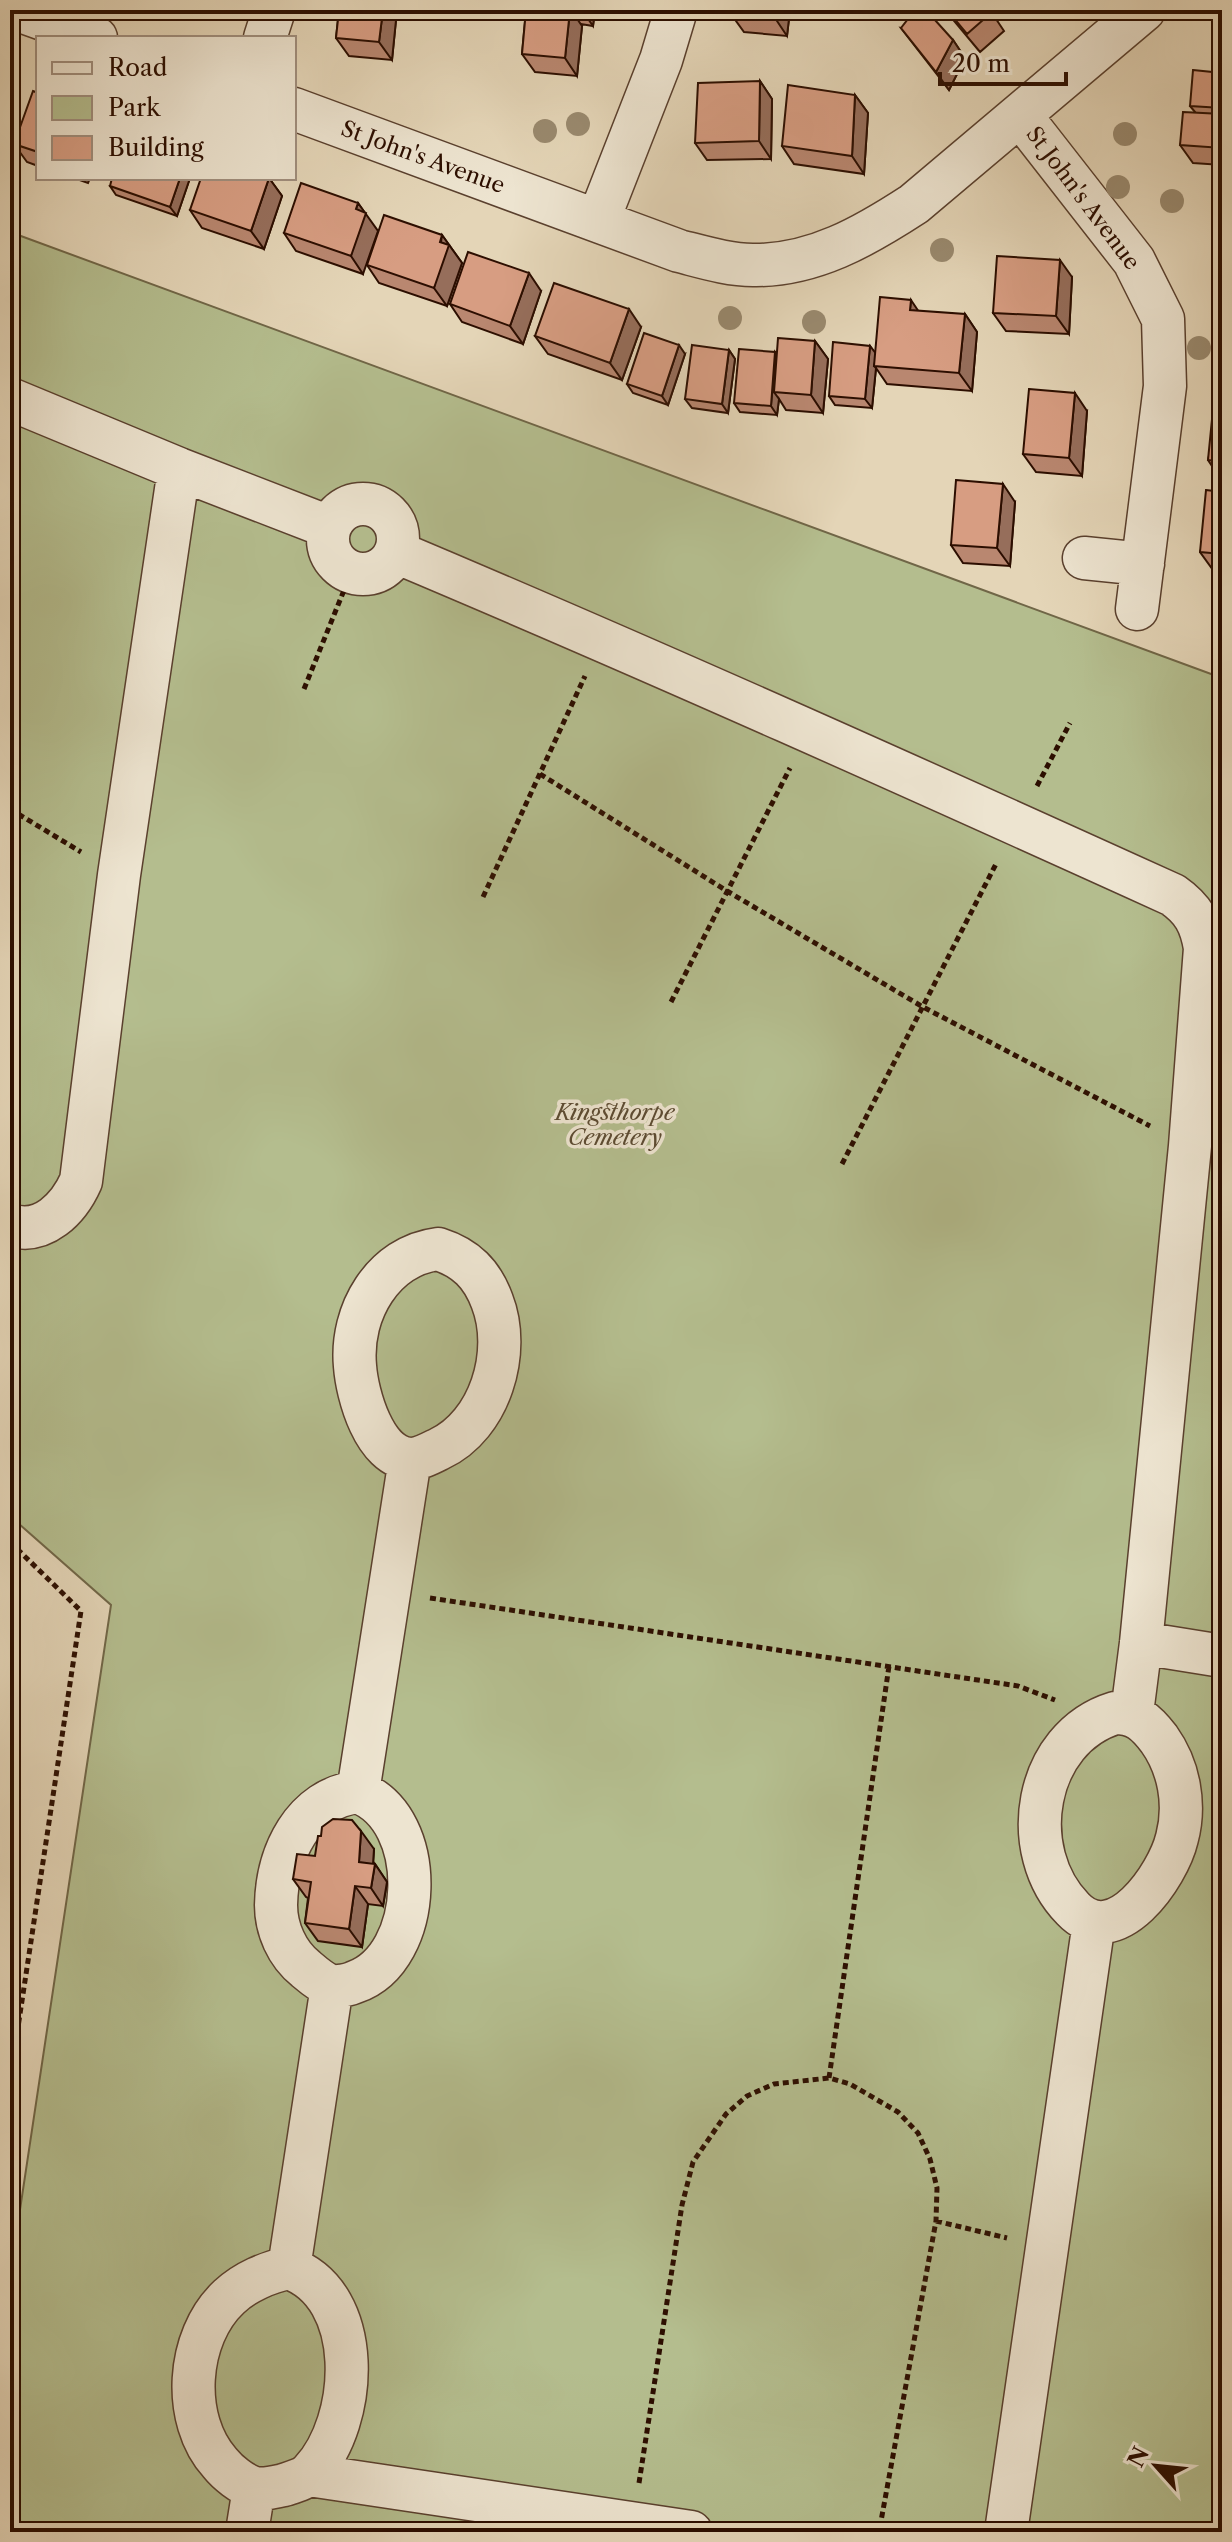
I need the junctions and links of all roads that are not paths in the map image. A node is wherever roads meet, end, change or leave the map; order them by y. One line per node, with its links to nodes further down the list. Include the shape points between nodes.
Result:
1 (18, 10): 5 (street)
2 (274, 10): 6 (street)
3 (676, 10): 9 (street)
4 (1144, 10): 8 (street, St John's Avenue)
5 (90, 36)
6 (266, 36)
7 (296, 110): 9 (street, St John's Avenue)
8 (1020, 115): 9 (street, St John's Avenue, via 875,230 788,263 715,261); 15 (street, St John's Avenue, via 1134,261 1163,319 1165,386)
9 (598, 221)
10 (10, 399): 11 (street)
11 (179, 469): 12 (street); 17 (street, via 119,875 81,1181 50,1220 32,1227)
12 (329, 527): 13 (street, via 328,549 351,573 372,574); 13 (street, via 345,508 369,504 390,516 396,527)
13 (396, 552): 19 (street, via 1017,823 1173,895 1196,917 1205,948)
14 (1084, 558): 15 (street)
15 (1143, 564): 16 (street, St John's Avenue)
16 (1137, 609)
17 (10, 1225)
18 (410, 1459): 18 (street, via 380,1439 365,1411 356,1379 356,1341 366,1305 387,1272 410,1256 438,1249 466,1261 488,1291 499,1330 497,1371 473,1421 449,1444); 22 (street)
19 (1141, 1643): 20 (street); 21 (street)
20 (1222, 1656)
21 (1116, 1715): 23 (street, via 1076,1733 1059,1754 1040,1821 1041,1850 1050,1877 1063,1900); 23 (street, via 1151,1728 1171,1757 1181,1800 1178,1837 1170,1860 1140,1902 1120,1916)
22 (358, 1792): 24 (street, via 380,1804 398,1827 409,1860 406,1903 394,1951 381,1968 365,1979); 24 (street, via 333,1798 302,1824 284,1856 279,1879 278,1926 287,1948 299,1964)
23 (1094, 1922): 30 (street)
24 (332, 1986): 25 (street)
25 (289, 2268): 26 (street, via 304,2274 326,2297 341,2329 348,2367 333,2435); 27 (street, via 259,2278 227,2299 205,2334 195,2375 193,2396 201,2435 224,2467)
26 (309, 2475): 27 (street); 29 (street)
27 (254, 2488): 28 (street)
28 (247, 2532)
29 (691, 2532)
30 (1006, 2532)

